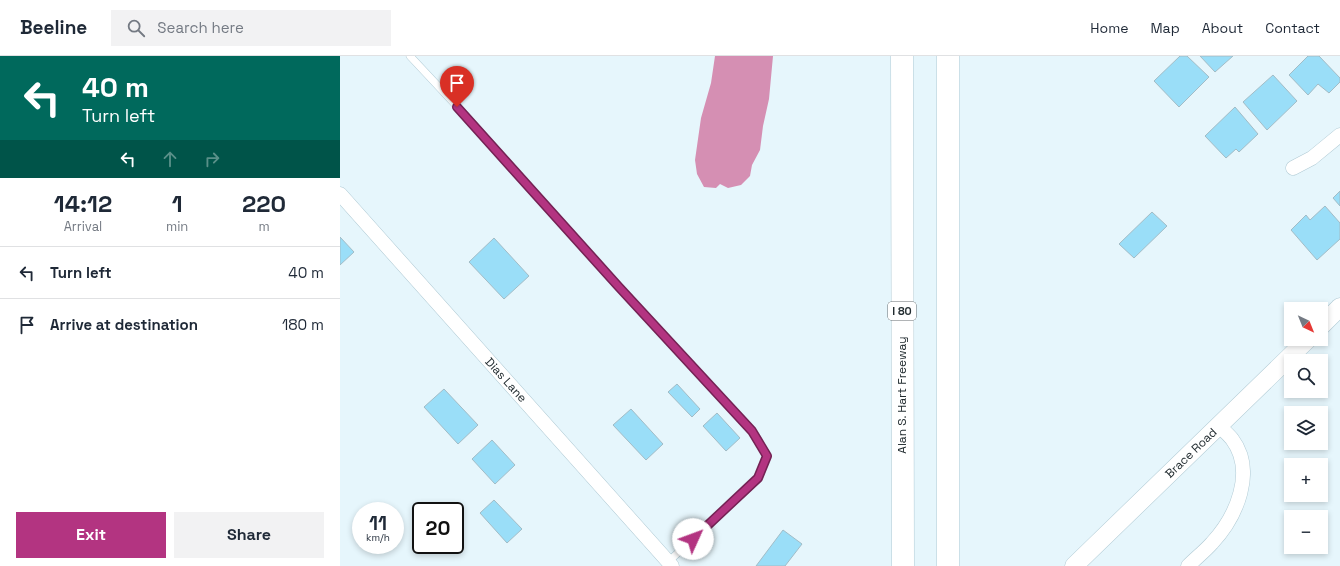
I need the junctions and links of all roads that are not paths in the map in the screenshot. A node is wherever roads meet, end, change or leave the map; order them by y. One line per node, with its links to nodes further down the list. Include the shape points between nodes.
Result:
1 (410, 56): 11 (lane, via 752,431 767,456 758,478)
2 (902, 56): 12 (highway, Alan S. Hart Freeway / I 80)
3 (948, 56): 13 (highway)
4 (1340, 135): 5 (street, via 1312,158)
5 (1293, 168)
6 (340, 194): 11 (street, Dias Lane)
7 (1340, 307): 8 (street)
8 (1328, 319)
9 (1301, 346): 10 (street, Brace Road)
10 (1219, 426): 14 (street, Brace Road); 15 (street, via 1232,439 1239,453 1244,471 1242,491 1230,518 1213,542)
11 (670, 564)
12 (903, 566)
13 (948, 566)
14 (1074, 566)
15 (1188, 566)

